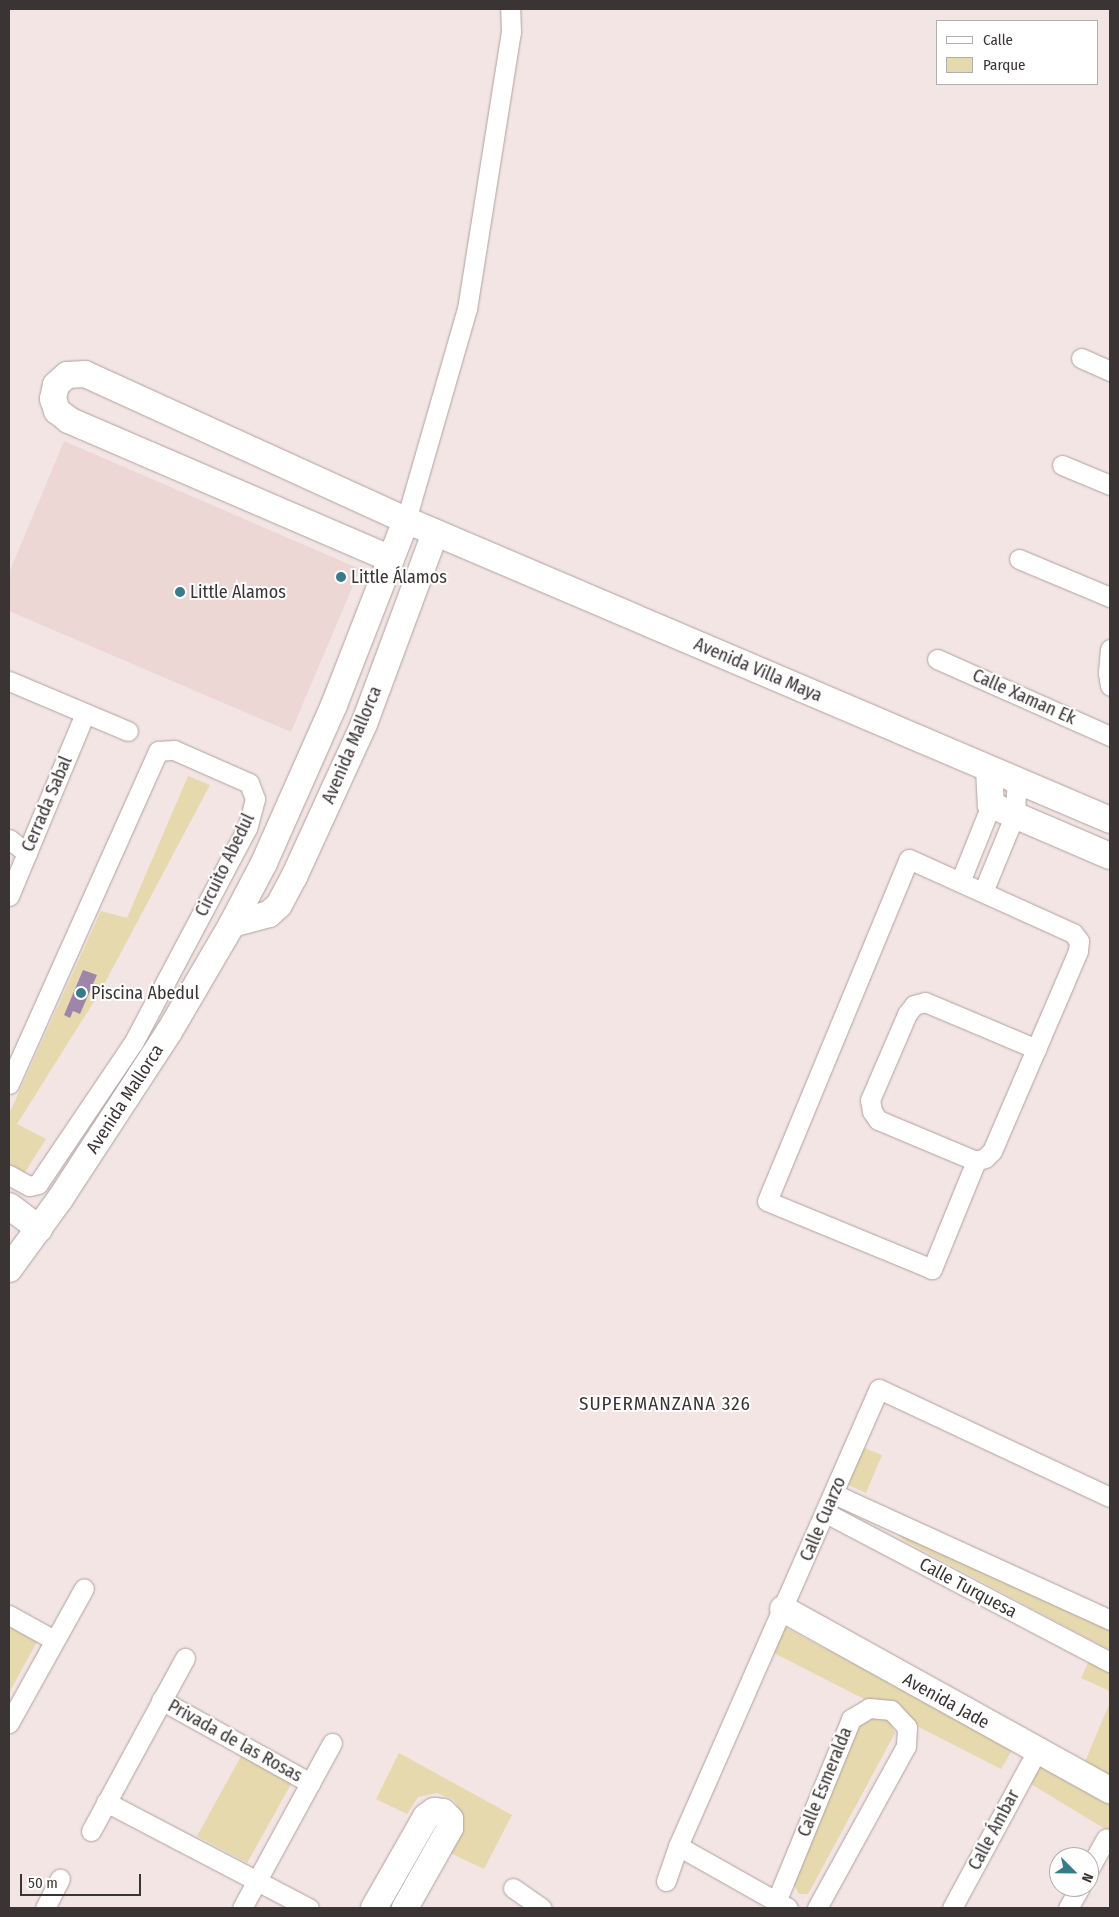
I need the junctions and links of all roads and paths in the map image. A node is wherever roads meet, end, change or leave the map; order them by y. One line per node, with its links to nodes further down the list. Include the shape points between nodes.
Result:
1 (510, 9): 6 (street, via 512,32 467,309)
2 (1081, 358): 3 (street)
3 (1110, 371)
4 (1062, 465): 5 (street)
5 (1110, 485)
6 (406, 520): 7 (main road, Avenida Villa Maya); 8 (main road, Avenida Mallorca); 8 (main road, Avenida Villa Maya, via 86,374 67,375 56,385 53,399 57,411 70,420)
7 (435, 533): 18 (main road, Avenida Villa Maya); 28 (main road, Avenida Mallorca, via 364,724 294,877 279,905 269,914)
8 (391, 558): 28 (main road, Avenida Mallorca, via 334,705 264,863)
9 (1019, 559): 10 (street)
10 (1110, 597)
11 (1110, 649): 14 (street)
12 (938, 659): 17 (street, Calle Xaman Ek)
13 (9, 681): 15 (street)
14 (1110, 686)
15 (85, 713): 16 (street); 23 (street, Cerrada Sabal)
16 (128, 731)
17 (1110, 736)
18 (989, 769): 19 (main road, Avenida Villa Maya); 20 (main road)
19 (1017, 781): 20 (street); 21 (main road, Avenida Villa Maya)
20 (1003, 810): 24 (main road); 25 (street); 26 (street)
21 (1110, 820)
22 (9, 839): 23 (street)
23 (27, 853): 27 (street, Cerrada Sabal)
24 (1110, 856)
25 (960, 882): 26 (street); 31 (street, via 909,859 767,1201 932,1269)
26 (983, 892): 29 (street, via 1073,933 1079,941 1078,951)
27 (9, 896)
28 (232, 924): 34 (main road, Avenida Mallorca, via 169,1032)
29 (1036, 1049): 31 (street, via 992,1151); 31 (street, via 925,1002 914,1005 907,1014 870,1100 872,1111 878,1120)
30 (9, 1084): 32 (street, Circuito Abedul, via 158,751 174,750 249,783 255,799 247,828 133,1044 38,1184 29,1186)
31 (976, 1160)
32 (9, 1175)
33 (9, 1206): 34 (main road)
34 (39, 1229): 35 (main road, Avenida Mallorca)
35 (9, 1269)
36 (834, 1494): 37 (street, Calle Cuarzo, via 879,1389); 38 (street, Calle Cuarzo); 42 (street, Calle Turquesa)
37 (1110, 1497)
38 (826, 1513): 40 (street, Calle Cuarzo); 45 (street, Calle Turquesa)
39 (84, 1588): 43 (street)
40 (783, 1610): 49 (main road, Avenida Jade); 55 (street, Calle Cuarzo)
41 (9, 1615): 43 (street)
42 (1110, 1620)
43 (54, 1640): 47 (street)
44 (185, 1658): 46 (street, Privada de las Rosas)
45 (1110, 1662)
46 (161, 1700): 50 (street, Privada de las Rosas); 52 (street, Privada de las Rosas)
47 (9, 1723)
48 (332, 1743): 50 (street, Privada de las Rosas)
49 (1037, 1751): 51 (main road, Avenida Jade); 70 (street, Calle Ámbar)
50 (310, 1783): 58 (street, Privada de las Rosas)
51 (1110, 1790)
52 (106, 1802): 53 (street, Privada de las Rosas); 58 (street)
53 (91, 1831)
54 (1106, 1838): 56 (street)
55 (678, 1846): 59 (street, Calle Cuarzo); 62 (street)
56 (1099, 1851)
57 (60, 1879): 63 (street)
58 (257, 1881): 64 (street, Privada de las Rosas); 65 (street)
59 (666, 1882)
60 (513, 1888): 68 (street)
61 (1074, 1897): 71 (street)
62 (782, 1905): 69 (street, Calle Esmeralda, via 851,1719 868,1708 891,1710 907,1726 906,1746)
63 (45, 1908)
64 (242, 1908)
65 (309, 1908)
66 (374, 1908): 67 (main road, via 426,1817 434,1811 443,1812 450,1819 450,1828)
67 (405, 1908)
68 (541, 1908)
69 (817, 1908)
70 (952, 1908)
71 (1068, 1908)

